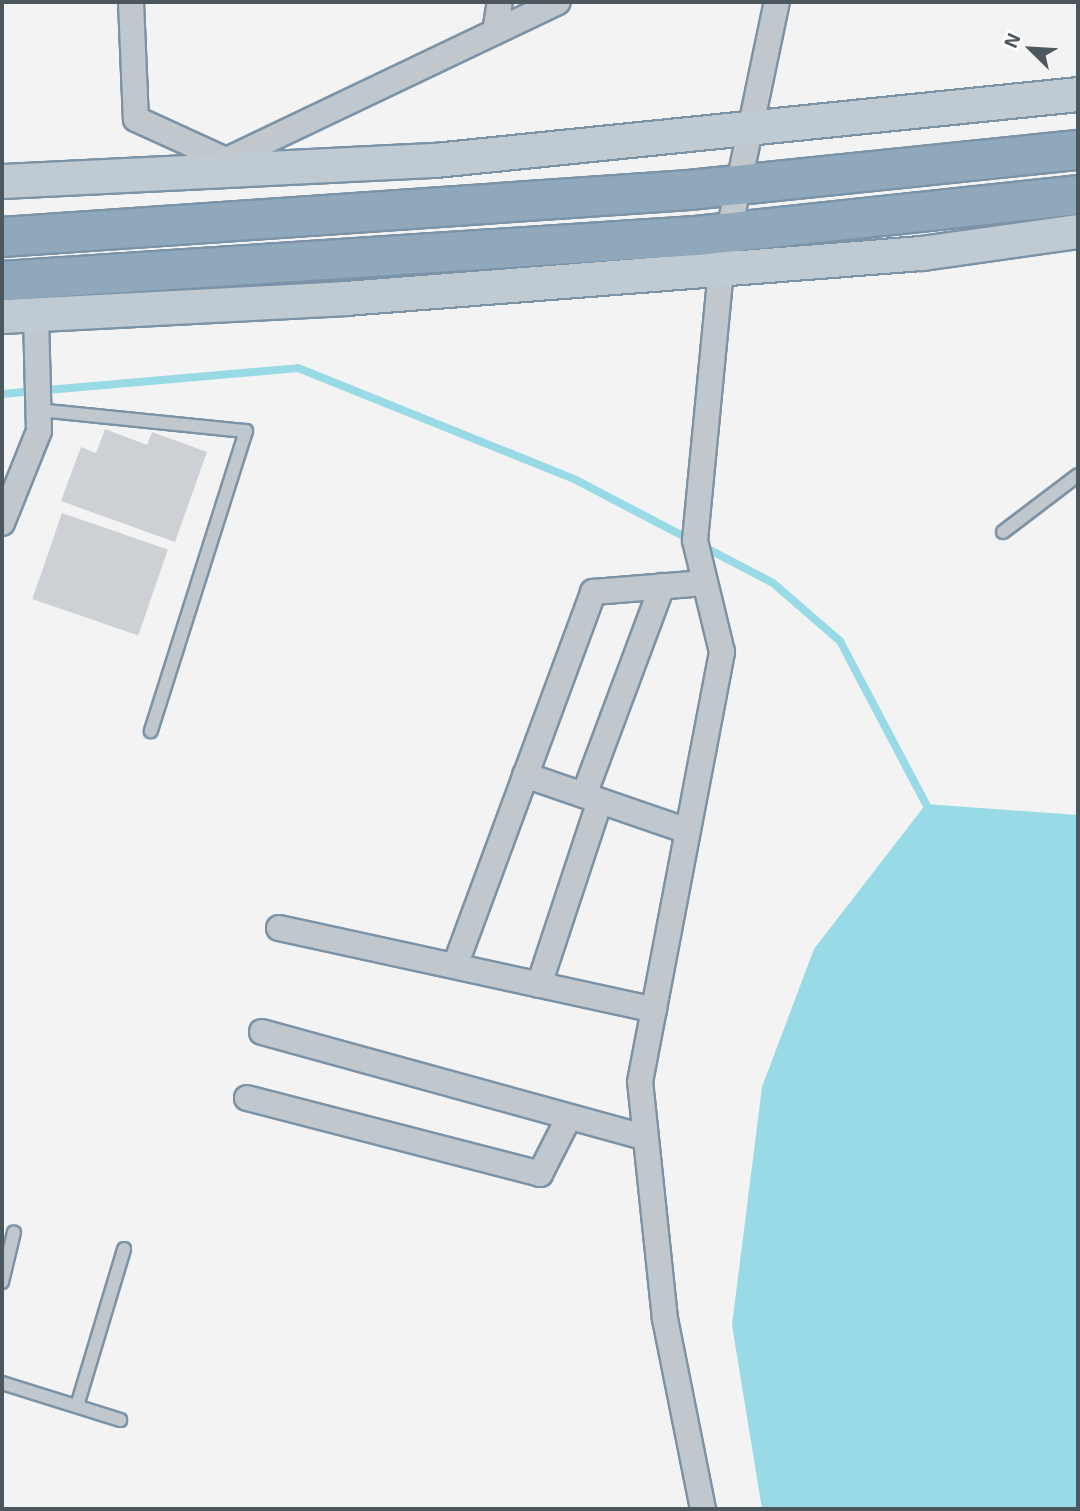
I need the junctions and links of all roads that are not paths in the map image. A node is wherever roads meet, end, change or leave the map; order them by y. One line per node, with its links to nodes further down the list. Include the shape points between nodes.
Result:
1 (131, 2): 9 (street, via 136,119)
2 (500, 2): 5 (street)
3 (558, 2): 5 (street)
4 (777, 2): 7 (street)
5 (495, 32): 9 (street)
6 (1078, 94): 7 (street)
7 (752, 126): 9 (street, via 435,160); 11 (street)
8 (1078, 150): 11 (highway)
9 (214, 166): 10 (street)
10 (2, 181)
11 (740, 185): 14 (highway); 15 (street)
12 (1078, 195): 15 (highway)
13 (1078, 231): 15 (street, via 921,253)
14 (2, 237)
15 (725, 251): 16 (highway); 17 (street, via 345,298); 23 (street)
16 (2, 281)
17 (36, 313): 18 (street); 19 (street)
18 (2, 316)
19 (38, 410): 21 (street, via 39,431); 25 (lane, via 246,431)
20 (1078, 475): 22 (lane)
21 (2, 523)
22 (1003, 532)
23 (700, 562): 24 (street); 28 (street, via 722,652)
24 (662, 586): 26 (street, via 593,592); 27 (street)
25 (151, 732)
26 (525, 775): 27 (street); 30 (street)
27 (592, 798): 28 (street); 31 (street)
28 (688, 831): 32 (street)
29 (279, 928): 30 (street)
30 (454, 966): 31 (street)
31 (539, 985): 32 (street)
32 (654, 1010): 36 (street, via 640,1082)
33 (262, 1032): 35 (street)
34 (247, 1098): 35 (street, via 540,1174)
35 (569, 1117): 36 (street)
36 (646, 1138): 43 (street, via 665,1319)
37 (14, 1232): 39 (lane)
38 (124, 1249): 41 (lane)
39 (2, 1282)
40 (2, 1383): 41 (lane)
41 (77, 1406): 42 (lane)
42 (120, 1420)
43 (703, 1509)

